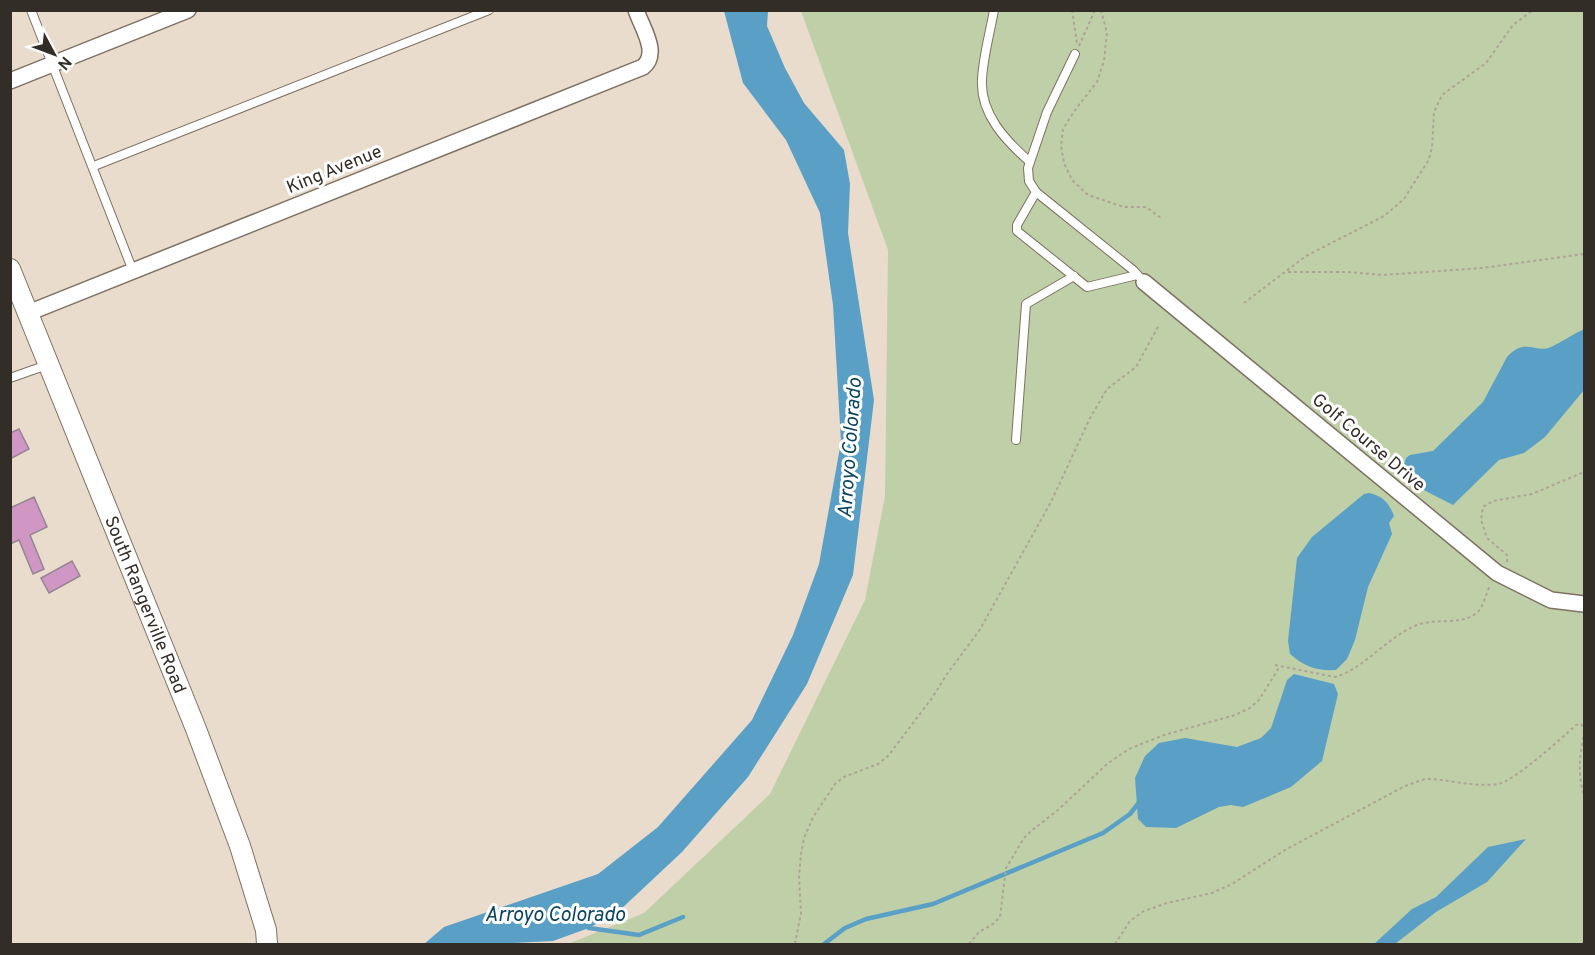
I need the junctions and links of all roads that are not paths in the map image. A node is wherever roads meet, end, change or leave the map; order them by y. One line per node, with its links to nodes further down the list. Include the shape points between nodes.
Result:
1 (31, 10): 7 (lane)
2 (188, 10): 7 (street)
3 (489, 10): 10 (lane)
4 (636, 10): 13 (street, King Avenue, via 652,53 650,62 643,67)
5 (993, 10): 9 (lane, via 982,81 984,98 997,128)
6 (1075, 54): 9 (lane, via 1047,112)
7 (51, 65): 8 (street); 10 (lane)
8 (10, 81)
9 (1030, 162): 11 (lane, via 1029,181)
10 (94, 166): 13 (lane)
11 (1036, 192): 14 (lane, via 1017,231); 15 (lane)
12 (10, 269): 16 (main road, South Rangerville Road)
13 (133, 271): 16 (street, King Avenue)
14 (1074, 276): 15 (lane, via 1087,287); 19 (lane, via 1026,304)
15 (1141, 278): 20 (street, Golf Course Drive, via 1499,574 1551,600)
16 (28, 313): 17 (main road, South Rangerville Road)
17 (48, 364): 18 (lane); 21 (main road, South Rangerville Road, via 196,729 240,846)
18 (10, 378)
19 (1016, 440)
20 (1584, 604)
21 (267, 945)

